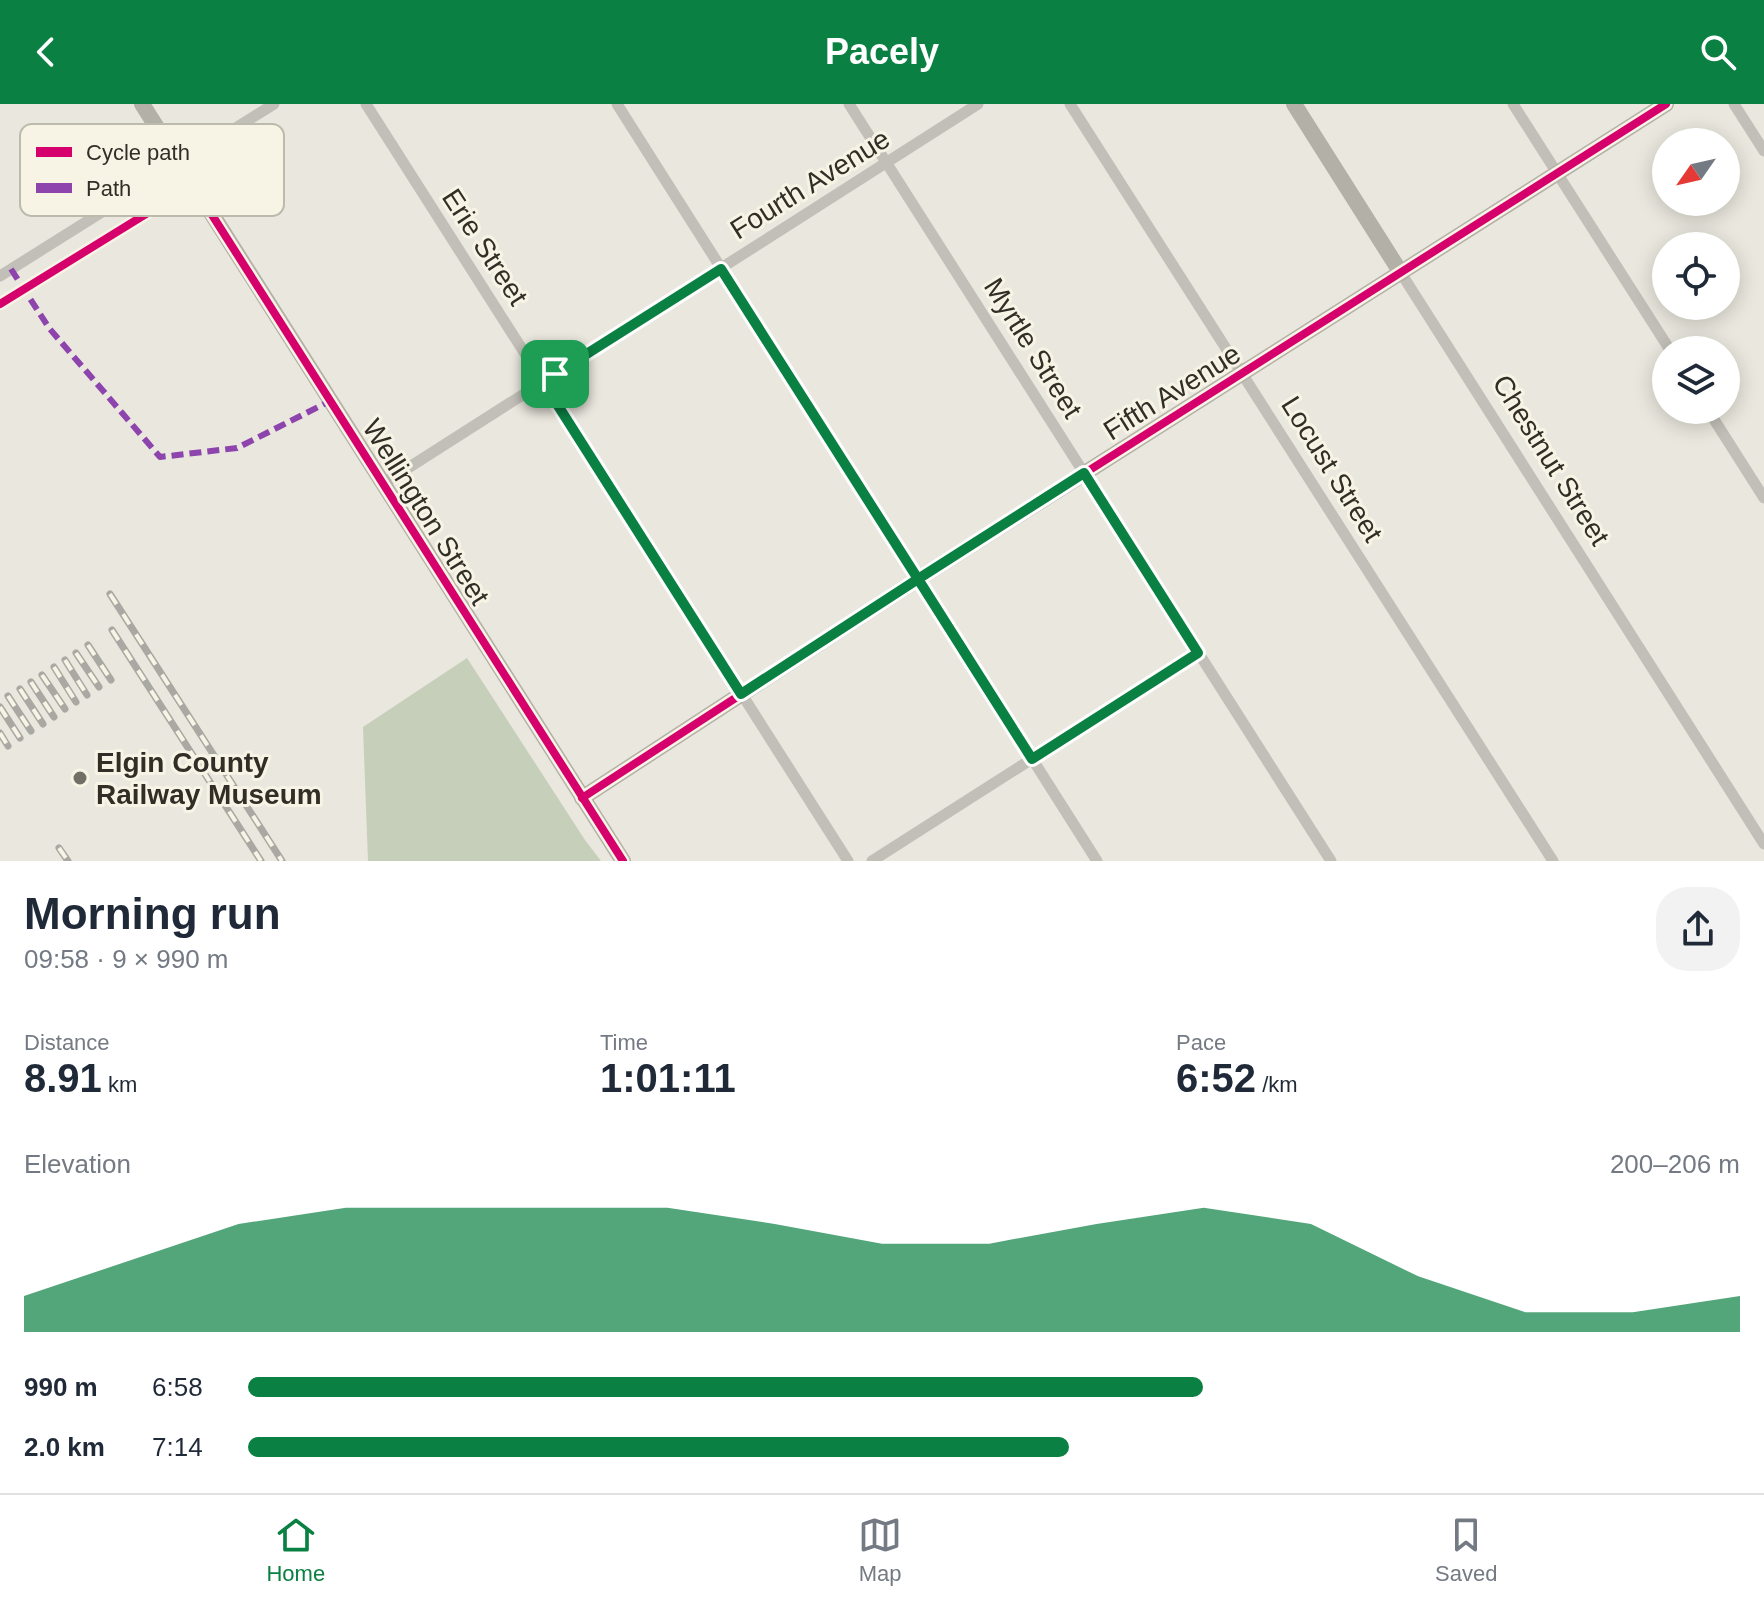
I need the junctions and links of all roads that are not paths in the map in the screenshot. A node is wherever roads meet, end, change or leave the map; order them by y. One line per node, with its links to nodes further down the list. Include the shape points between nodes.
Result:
1 (142, 104): 12 (street, Wellington Street)
2 (274, 104): 13 (street)
3 (366, 104): 24 (street, Erie Street)
4 (617, 104): 19 (street)
5 (849, 104): 15 (street, Myrtle Street)
6 (978, 104): 15 (street, Fourth Avenue)
7 (1070, 104): 23 (street, Locust Street)
8 (1294, 104): 20 (street, Chestnut Street)
9 (1513, 104): 16 (street)
10 (1666, 104): 16 (street, Fifth Avenue)
11 (1734, 104): 14 (street)
12 (154, 124)
13 (242, 124)
14 (1764, 151)
15 (887, 164): 19 (street, Fourth Avenue); 26 (street, Myrtle Street)
16 (1558, 173): 20 (street, Fifth Avenue); 22 (street)
17 (96, 216): 21 (street)
18 (212, 216): 27 (street, Wellington Street)
19 (721, 269): 24 (street, Fourth Avenue); 29 (street)
20 (1401, 273): 23 (street, Fifth Avenue); 34 (street, Chestnut Street)
21 (0, 276)
22 (1661, 336)
23 (1242, 374): 26 (street, Fifth Avenue); 40 (street, Locust Street)
24 (543, 382): 27 (street, Fourth Avenue); 31 (street, Erie Street)
25 (1717, 424): 28 (street)
26 (1084, 473): 29 (street, Fifth Avenue); 30 (street, Myrtle Street)
27 (383, 484): 33 (street, Wellington Street)
28 (1764, 498)
29 (918, 579): 31 (street, Fifth Avenue); 32 (street)
30 (1198, 653): 32 (street); 39 (street, Myrtle Street)
31 (741, 694): 33 (street, Fifth Avenue); 36 (street, Erie Street)
32 (1032, 759): 37 (street); 38 (street)
33 (582, 798): 35 (street, Wellington Street)
34 (1764, 844)
35 (623, 861)
36 (848, 861)
37 (872, 861)
38 (1097, 861)
39 (1331, 861)
40 (1553, 861)

